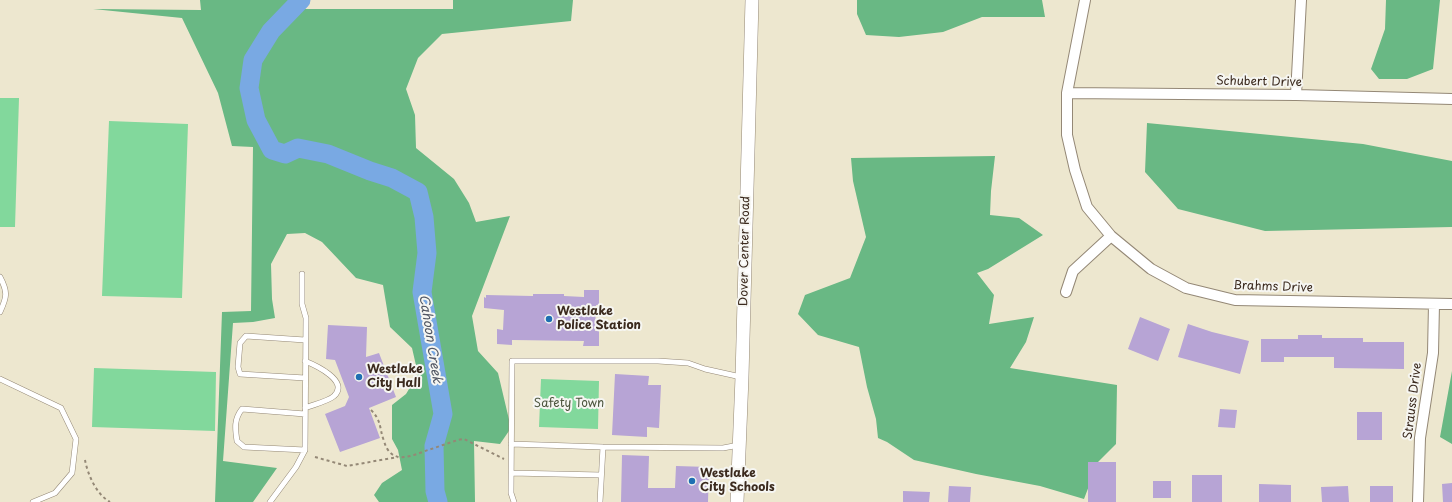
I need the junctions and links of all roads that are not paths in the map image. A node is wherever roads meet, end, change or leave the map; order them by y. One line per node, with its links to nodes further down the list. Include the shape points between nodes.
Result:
1 (752, 0): 16 (street, Dover Center Road)
2 (1085, 0): 4 (street, Brahms Drive)
3 (1301, 0): 5 (street)
4 (1067, 94): 5 (street, Schubert Drive); 7 (street, Brahms Drive, via 1067,135 1075,170 1088,207)
5 (1296, 95): 6 (street, Schubert Drive)
6 (1452, 99)
7 (1112, 236): 10 (street, via 1073,270); 11 (street, Brahms Drive, via 1151,269 1186,288 1235,300)
8 (302, 274): 14 (lane)
9 (0, 277): 13 (lane, via 6,288 6,297)
10 (1066, 292)
11 (1434, 304): 12 (street, Brahms Drive); 31 (street, Strauss Drive, via 1433,353 1420,438)
12 (1452, 304)
13 (0, 312)
14 (306, 340): 15 (lane); 17 (lane, via 246,336 240,343 238,367 240,374)
15 (305, 361): 17 (lane); 19 (lane, via 333,378 338,391 334,397)
16 (742, 377): 20 (lane, via 688,363 512,361); 21 (street, Dover Center Road)
17 (305, 378): 19 (lane)
18 (0, 379): 26 (lane, via 61,408 76,439 72,473 55,493)
19 (305, 411): 23 (lane); 23 (lane, via 242,409 237,415 235,426 237,441 244,447)
20 (511, 444): 22 (lane); 24 (lane)
21 (740, 444): 22 (lane, via 723,448); 30 (street, Dover Center Road)
22 (602, 447): 25 (lane)
23 (305, 450): 27 (lane, via 296,467)
24 (511, 473): 25 (lane); 28 (lane, via 511,493)
25 (601, 475): 29 (lane)
26 (33, 502)
27 (270, 502)
28 (514, 502)
29 (600, 502)
30 (737, 502)
31 (1418, 502)

